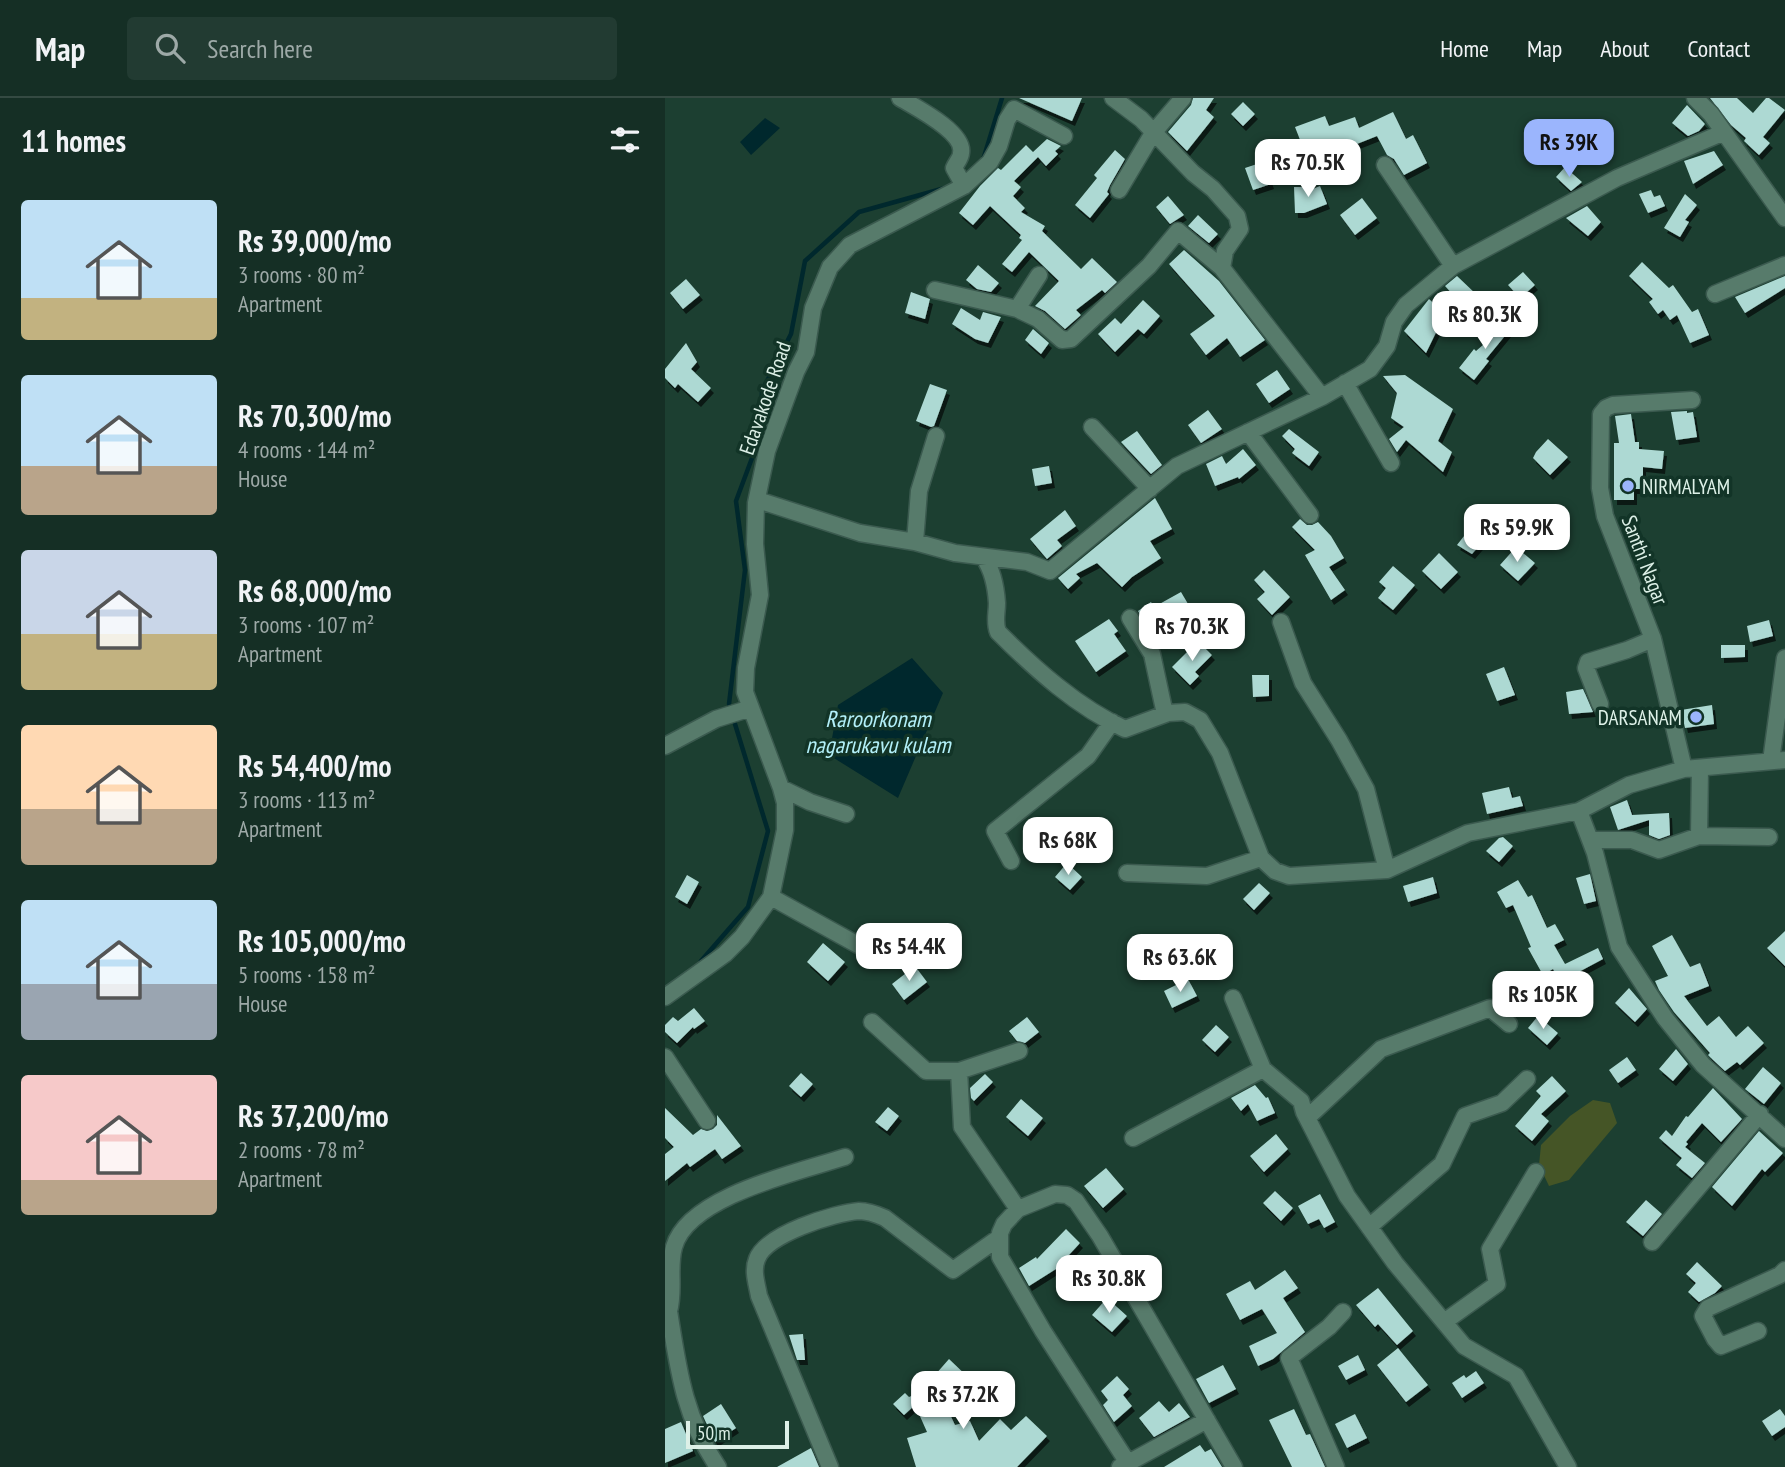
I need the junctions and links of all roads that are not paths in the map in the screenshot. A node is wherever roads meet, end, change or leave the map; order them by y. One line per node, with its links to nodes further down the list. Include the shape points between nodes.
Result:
1 (900, 98): 9 (street, via 949,131 961,147)
2 (1113, 98): 5 (street)
3 (1183, 98): 5 (street)
4 (1695, 98): 6 (street)
5 (1153, 133): 10 (street); 14 (street, via 1237,216 1240,229 1225,251)
6 (1722, 133): 11 (street); 13 (street, via 1617,178)
7 (1064, 136): 9 (street, Edavakode Road, via 1014,109 990,162)
8 (1385, 165): 13 (street)
9 (960, 178): 27 (street, Edavakode Road, via 850,245 830,267 813,308 806,352 767,451)
10 (1119, 190)
11 (1785, 218)
12 (1785, 265): 17 (street)
13 (1453, 267): 19 (street, via 1406,305 1394,322 1387,346 1370,369)
14 (1222, 268): 18 (street, via 1178,231 1149,266 1071,339 1062,340 1038,319); 20 (street)
15 (1039, 275): 18 (street)
16 (935, 290): 18 (street)
17 (1714, 294)
18 (1017, 309)
19 (1345, 383): 20 (street); 25 (street)
20 (1322, 397): 23 (street)
21 (1692, 400): 33 (street, Santhi Nagar, via 1613,405 1601,414 1600,488 1605,516)
22 (1092, 427): 26 (street)
23 (1248, 432): 26 (street, via 1177,466); 28 (street)
24 (936, 436): 29 (street, via 919,491)
25 (1391, 463)
26 (1150, 489): 30 (street, via 1050,571 1027,562)
27 (756, 503): 29 (street, via 860,533); 36 (street, Edavakode Road, via 760,595 745,692)
28 (1310, 514)
29 (915, 542): 30 (street)
30 (984, 558): 38 (street, via 993,575 998,632 1029,663)
31 (1130, 618): 37 (street, via 1152,654)
32 (1281, 622): 50 (street, via 1303,683 1366,789)
33 (1653, 639): 35 (street, via 1588,662 1586,668); 41 (street, Santhi Nagar)
34 (1785, 658): 40 (street)
35 (1600, 704)
36 (751, 708): 39 (street, via 716,719); 42 (street, Edavakode Road)
37 (1165, 714): 38 (street, via 1128,729); 48 (street, via 1185,712 1199,720 1220,753)
38 (1112, 722): 49 (street, via 1088,756 995,831)
39 (665, 746)
40 (1778, 761): 41 (street)
41 (1692, 769): 43 (street, via 1629,785); 45 (street, Santhi Nagar)
42 (781, 788): 44 (street); 52 (street, Edavakode Road, via 785,830)
43 (1579, 811): 47 (street); 50 (street, via 1468,833)
44 (846, 814)
45 (1699, 836): 46 (street); 47 (street, via 1659,850 1632,840)
46 (1769, 837)
47 (1590, 840): 63 (street, via 1619,947 1665,1018 1703,1065)
48 (1261, 858): 50 (street, via 1289,876); 51 (street, via 1206,876)
49 (1011, 860)
50 (1387, 870)
51 (1128, 873)
52 (771, 897): 53 (street); 54 (street, via 725,954)
53 (857, 944)
54 (665, 997)
55 (1233, 998): 60 (street)
56 (872, 1022): 61 (street, via 926,1071)
57 (1509, 1024): 64 (street, via 1490,1008 1381,1049)
58 (1019, 1051): 61 (street)
59 (665, 1057): 65 (street)
60 (1263, 1069): 64 (street, via 1301,1101); 67 (street)
61 (959, 1071): 70 (street, via 961,1127)
62 (1527, 1079): 71 (street, via 1502,1103 1465,1116 1442,1164)
63 (1760, 1114): 66 (street); 73 (street)
64 (1307, 1118): 71 (street, via 1347,1196)
65 (707, 1121)
66 (1783, 1133)
67 (1133, 1138)
68 (845, 1157): 75 (street, via 718,1201 687,1223 674,1246 672,1300)
69 (1536, 1172): 77 (street, via 1490,1249 1497,1284)
70 (1018, 1209): 72 (street, via 1004,1224); 79 (street, via 1055,1194 1076,1201)
71 (1369, 1227): 77 (street)
72 (1000, 1237): 80 (street, via 1000,1257); 82 (street, via 953,1270 885,1217 858,1211 798,1228 766,1246 757,1258 759,1296)
73 (1652, 1242)
74 (1785, 1270): 78 (street, via 1708,1308 1703,1316 1721,1346)
75 (667, 1311): 81 (street, via 680,1386)
76 (1343, 1312): 84 (street, via 1289,1358)
77 (1444, 1322): 85 (street, via 1468,1349 1516,1376)
78 (1758, 1331)
79 (1207, 1420): 80 (street); 83 (street)
80 (1124, 1465)
81 (718, 1467)
82 (830, 1467)
83 (1234, 1467)
84 (1336, 1467)
85 (1568, 1467)

